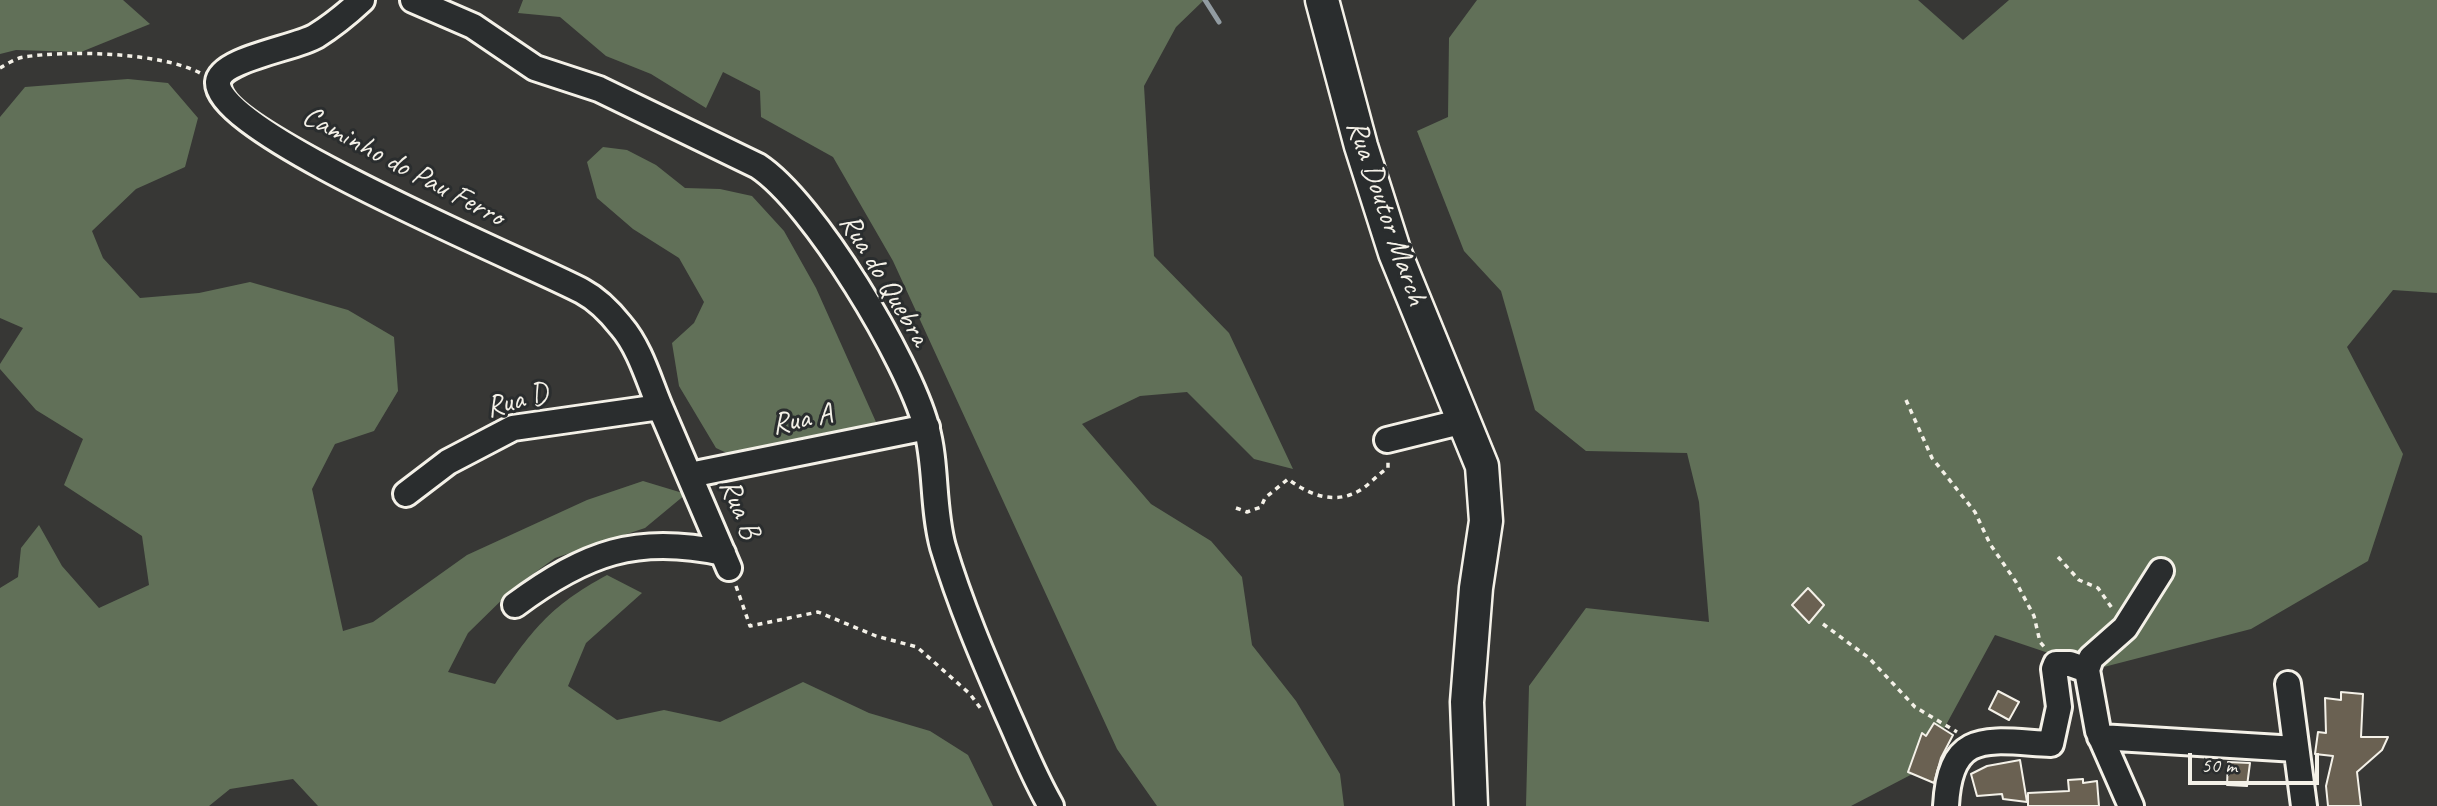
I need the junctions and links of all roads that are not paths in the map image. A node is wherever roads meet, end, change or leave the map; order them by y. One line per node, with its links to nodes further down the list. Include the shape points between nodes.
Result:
1 (362, 0): 4 (street, Caminho do Pau Ferro, via 316,36 230,66 218,82 227,100 330,170 603,305 623,327)
2 (413, 0): 6 (street, Rua do Quebra, via 473,26 535,68 599,89 777,179 856,286 914,391)
3 (1322, 0): 5 (main road, Rua Doutor March, via 1395,253)
4 (660, 407): 8 (street, Caminho do Pau Ferro); 9 (street, Rua D, via 513,429 447,462)
5 (1464, 421): 7 (street); 17 (main road, Rua Doutor March, via 1482,466 1486,510 1467,702)
6 (927, 427): 8 (street, Rua A); 16 (street, Rua do Quebra, via 940,533 955,586 992,680)
7 (1387, 440)
8 (690, 475): 11 (street, Rua B, via 726,560 682,544 642,544 602,555)
9 (406, 494)
10 (2161, 571): 12 (street, via 2131,619 2091,658)
11 (515, 605)
12 (2087, 670): 14 (street); 18 (street, via 2056,664 2053,673 2059,707 2051,744 1981,743 1957,757)
13 (2288, 684): 15 (street)
14 (2100, 737): 15 (street); 19 (street)
15 (2296, 749): 20 (street)
16 (1051, 806)
17 (1471, 806)
18 (1947, 806)
19 (2131, 806)
20 (2304, 806)

